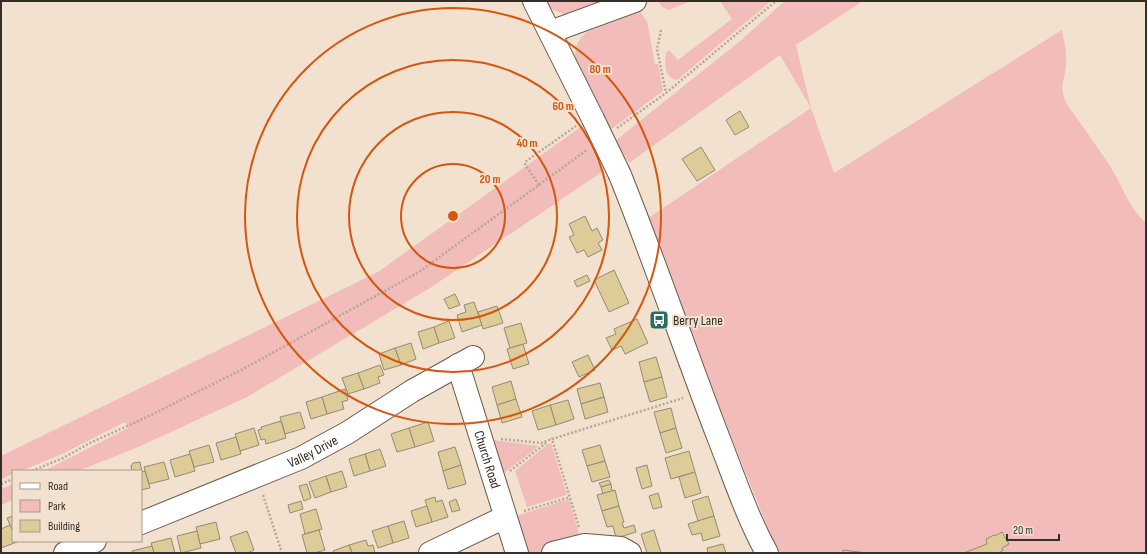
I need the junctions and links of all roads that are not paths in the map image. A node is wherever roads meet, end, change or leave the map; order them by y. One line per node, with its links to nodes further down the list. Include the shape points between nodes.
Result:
1 (534, 1): 3 (street)
2 (635, 1): 3 (street)
3 (550, 32): 11 (street, bridge, via 620,175 701,392)
4 (466, 361): 5 (street, Church Road, via 480,436); 6 (street, Valley Drive, via 301,458)
5 (505, 517): 7 (street); 8 (street, Church Road)
6 (142, 523)
7 (430, 553)
8 (517, 553)
9 (553, 553): 10 (street, via 585,545 622,548)
10 (630, 553)
11 (767, 553)

